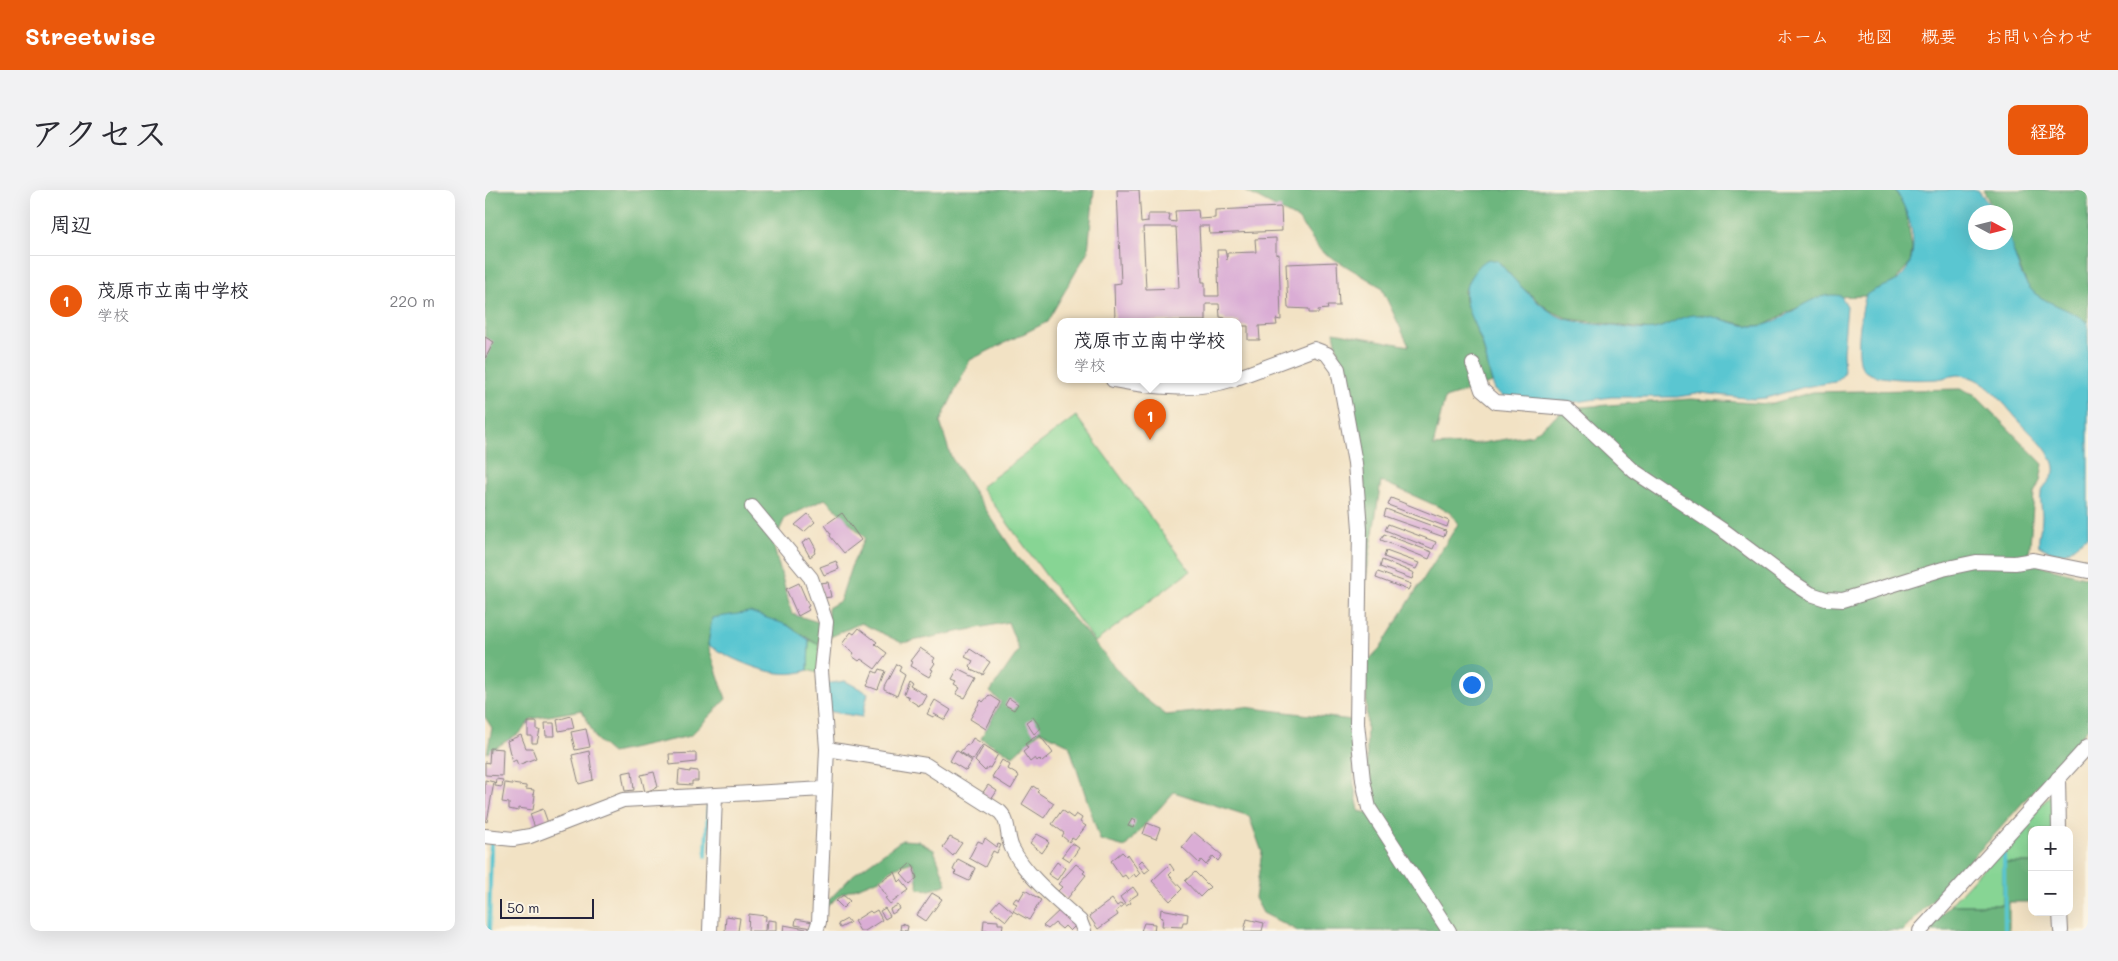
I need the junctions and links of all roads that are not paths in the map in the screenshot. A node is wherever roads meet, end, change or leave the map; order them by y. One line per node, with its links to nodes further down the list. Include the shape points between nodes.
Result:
1 (1473, 364): 6 (street, via 1482,390 1495,402 1567,408 1634,471 1811,594 1843,600 1976,562 2033,560)
2 (1242, 376): 18 (street, via 1314,349 1327,354 1338,368 1355,462 1360,529 1357,723 1363,780 1369,808)
3 (1129, 383): 4 (street, via 1180,388)
4 (1222, 383)
5 (752, 507): 8 (street, via 811,578 820,601 826,622 821,670)
6 (2088, 571)
7 (2088, 746): 9 (street)
8 (827, 749): 10 (street); 17 (street, via 926,765 1000,812 1007,818 1013,848 1029,874 1080,921)
9 (2059, 778): 12 (street); 19 (street)
10 (824, 789): 11 (street); 16 (street, via 823,865)
11 (715, 796): 13 (street, via 623,800 530,836); 15 (street)
12 (2059, 826)
13 (485, 836)
14 (2061, 916): 20 (street)
15 (710, 931)
16 (816, 931)
17 (1084, 931)
18 (1449, 931)
19 (1920, 931)
20 (2061, 931)

